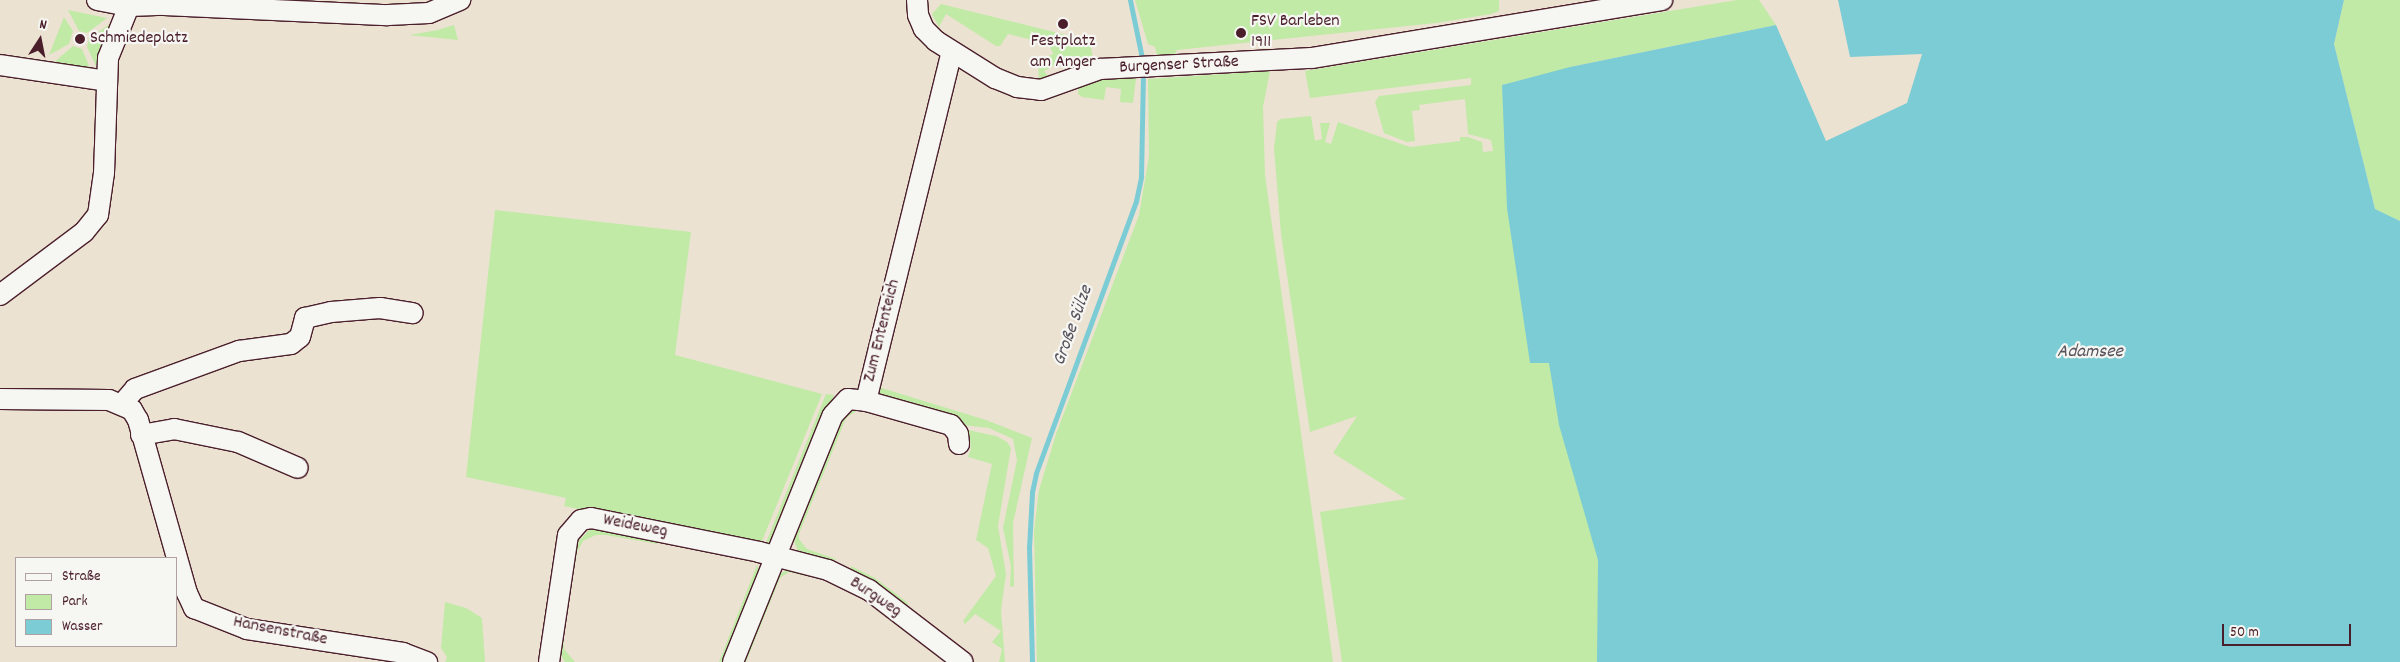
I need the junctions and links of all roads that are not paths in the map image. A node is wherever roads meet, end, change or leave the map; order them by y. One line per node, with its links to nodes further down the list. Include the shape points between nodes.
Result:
1 (97, 0): 6 (street)
2 (460, 0): 5 (street, via 444,9 413,15)
3 (917, 0): 7 (street, Burgenser Straße, via 918,15 924,29)
4 (1662, 0): 7 (street, Burgenser Straße, via 1312,58 1094,70 1053,88 1026,89 995,78)
5 (165, 2): 6 (street)
6 (129, 6): 9 (street, via 108,58)
7 (952, 52): 13 (street, Zum Ententeich)
8 (0, 65): 9 (street)
9 (106, 81): 10 (street, via 104,173 98,214 84,232)
10 (0, 295)
11 (412, 312): 14 (street, via 380,308 331,312 305,318 300,337 291,344 239,351 135,389)
12 (0, 398): 14 (street)
13 (866, 401): 16 (street, via 951,425 958,434); 18 (street, Zum Ententeich, via 848,400 833,416)
14 (122, 404): 15 (street, Hansenstraße, via 132,410)
15 (141, 435): 17 (street, via 174,429 238,442); 19 (street, Hansenstraße)
16 (959, 444)
17 (298, 468)
18 (776, 556): 22 (street, Weideweg, via 591,518 581,520 568,534); 23 (street, Zum Ententeich); 24 (street, Burgweg, via 828,570 869,590)
19 (177, 557)
20 (178, 562): 21 (street, Hansenstraße, via 194,608 247,629 403,654)
21 (427, 662)
22 (549, 662)
23 (733, 662)
24 (963, 662)

